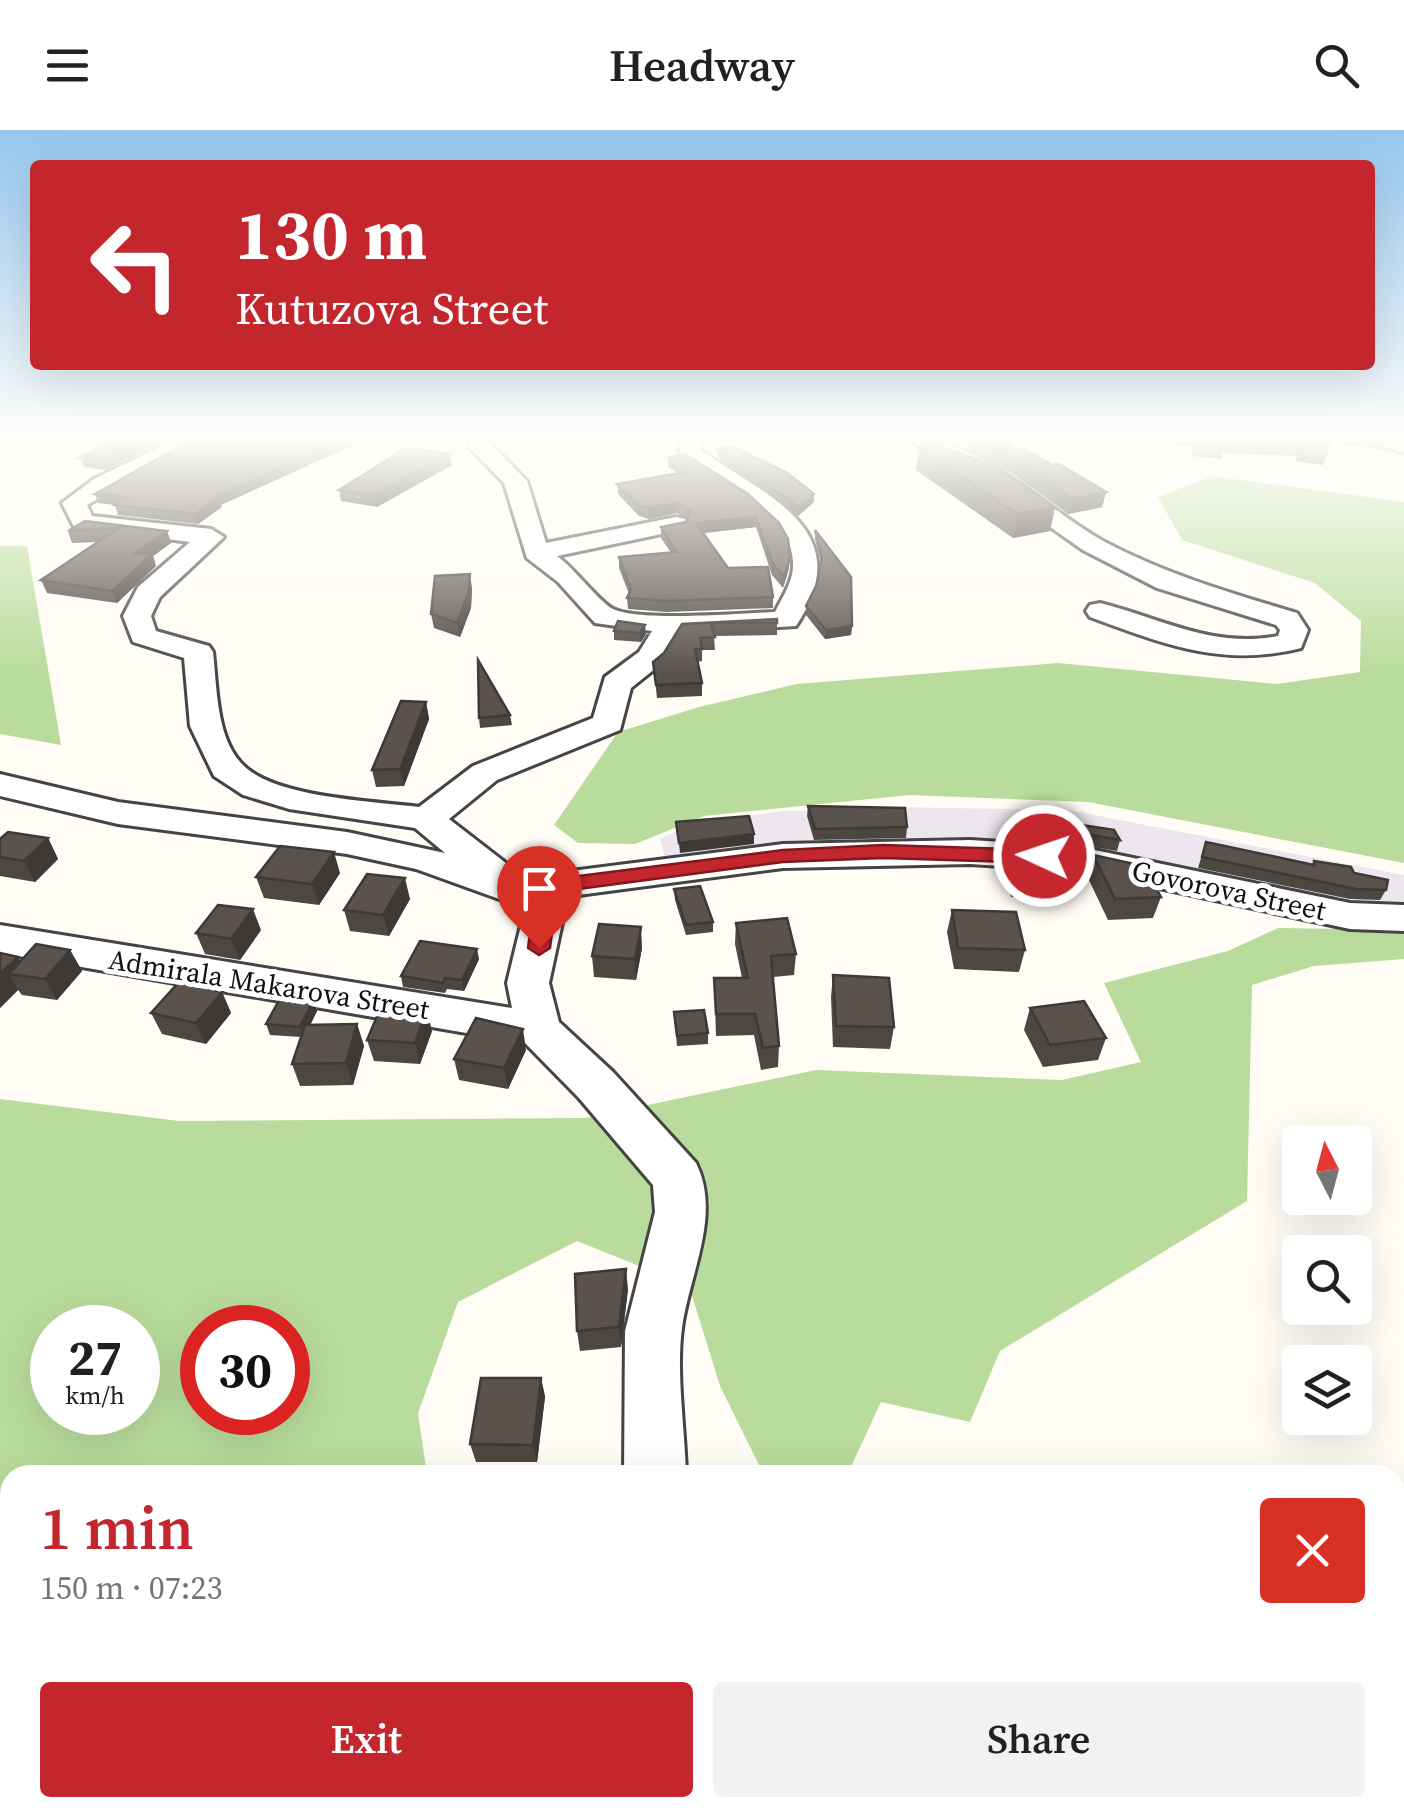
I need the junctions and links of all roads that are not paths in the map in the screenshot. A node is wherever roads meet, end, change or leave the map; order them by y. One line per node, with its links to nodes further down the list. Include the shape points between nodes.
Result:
1 (80, 516): 10 (street, via 83,522 212,537 148,594 138,616 144,636 198,652 206,726 226,769 255,788 302,801)
2 (523, 516): 6 (street)
3 (775, 516): 8 (street, via 806,553 806,571 786,620)
4 (1050, 516): 7 (street, via 1167,582 1288,620 1294,630 1291,642 1259,651 1209,648)
5 (676, 524): 6 (street)
6 (536, 553): 8 (street, via 604,617)
7 (1100, 611)
8 (670, 625): 10 (street, via 650,658 616,684 608,723 485,773)
9 (0, 785): 11 (street, via 118,813 425,859)
10 (426, 820): 11 (street)
11 (516, 891): 12 (street, Govorova Street, via 783,856 970,852 1080,858 1350,916); 14 (street, via 543,918 528,983)
12 (1404, 918)
13 (0, 939): 14 (street, Admirala Makarova Street)
14 (538, 1030): 15 (street, via 678,1178 681,1212 653,1331)
15 (655, 1465)

